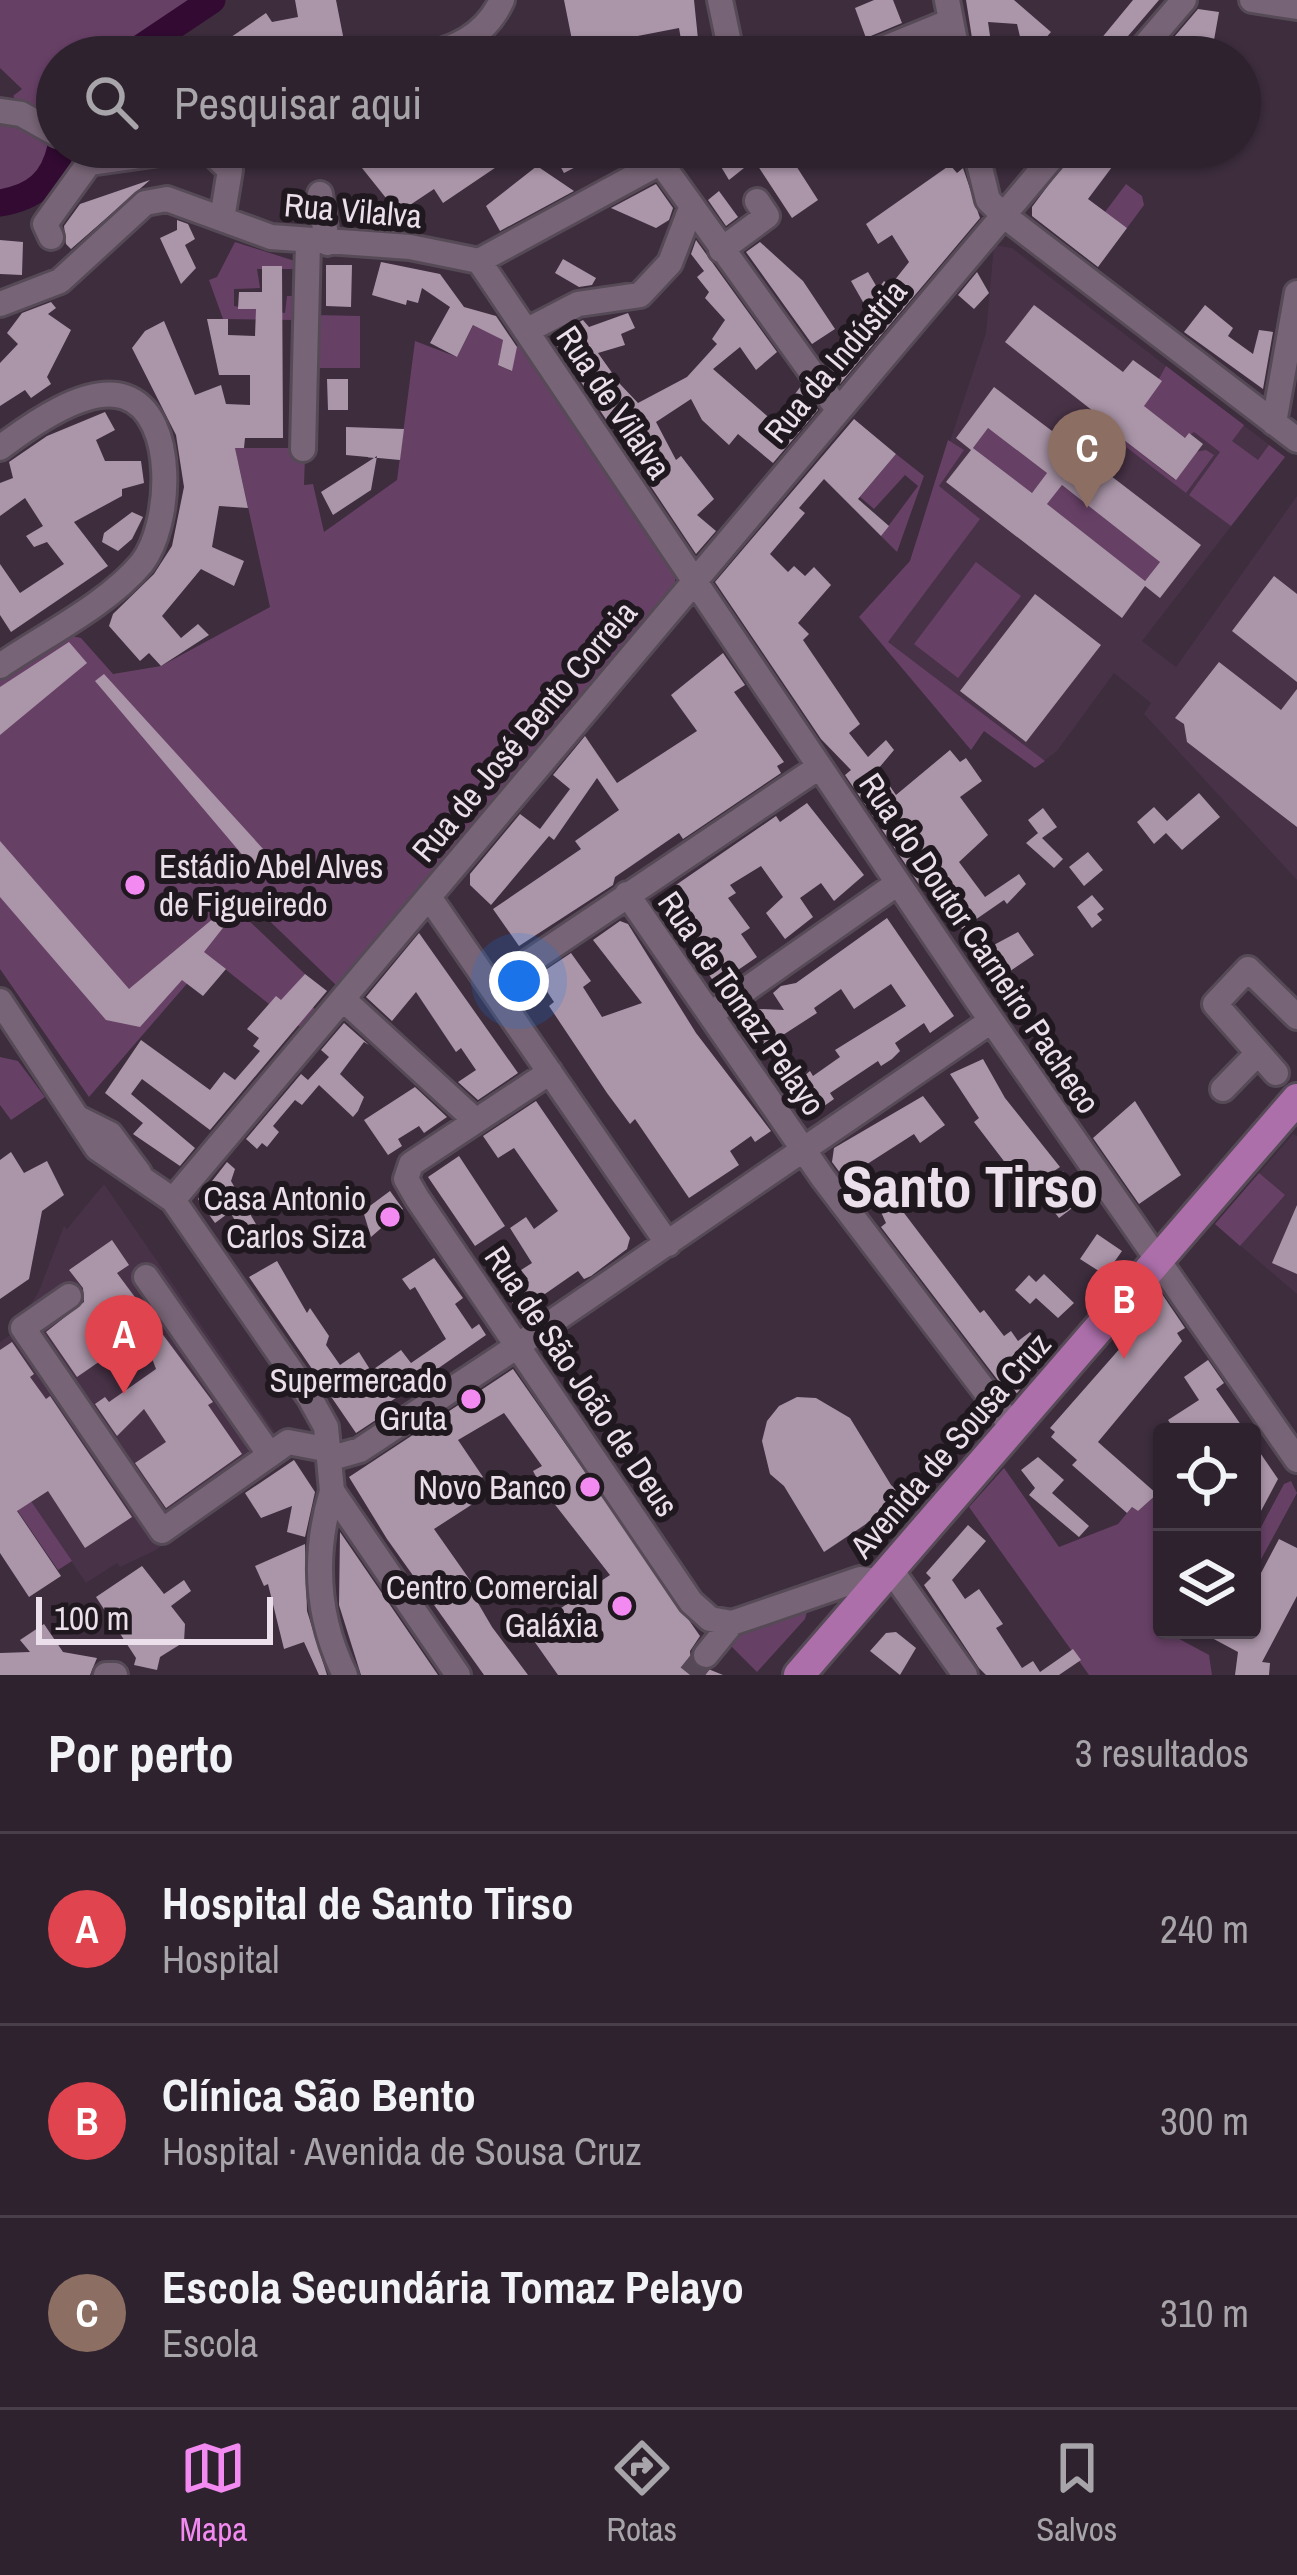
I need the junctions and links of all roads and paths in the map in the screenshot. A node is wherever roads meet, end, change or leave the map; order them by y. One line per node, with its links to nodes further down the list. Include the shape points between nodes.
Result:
1 (502, 0): 7 (street)
2 (720, 0): 8 (street)
3 (1184, 0): 10 (street)
4 (1252, 0): 5 (street)
5 (1297, 7)
6 (949, 10): 9 (street)
7 (470, 36)
8 (728, 36)
9 (901, 36)
10 (1153, 36)
11 (0, 111): 12 (street)
12 (36, 122)
13 (75, 168): 26 (street, via 45,224)
14 (229, 168): 25 (street)
15 (653, 168): 29 (street)
16 (664, 168): 23 (street)
17 (979, 168): 19 (street)
18 (1043, 168): 20 (street, Rua da Indústria)
19 (980, 173): 20 (street, via 1005,186); 24 (street)
20 (1028, 186): 24 (street, Rua da Indústria)
21 (320, 194): 27 (street)
22 (758, 201): 28 (street, via 767,216)
23 (691, 208): 28 (street); 32 (street, via 670,262 640,296 578,304)
24 (1003, 215): 33 (street, Rua da Indústria); 34 (street)
25 (222, 219): 27 (street, Rua Vilalva, via 271,237); 30 (street, Rua Vilalva, via 186,202 145,203 60,281)
26 (51, 237)
27 (318, 242): 29 (street, Rua Vilalva); 37 (street)
28 (721, 250): 33 (street)
29 (479, 261): 32 (street, Rua de Vilalva)
30 (0, 304)
31 (1296, 304): 34 (street)
32 (526, 331): 38 (street, Rua de Vilalva)
33 (837, 408): 38 (street, Rua da Indústria)
34 (1274, 422): 35 (street)
35 (1297, 440)
36 (0, 448): 39 (street, via 80,402 111,394 148,413 164,472 163,516 129,576)
37 (303, 449)
38 (694, 580): 40 (street, Rua do Doutor Carneiro Pacheco); 43 (street, Rua de José Bento Correia)
39 (1, 664)
40 (819, 767): 41 (street, Rua do Doutor Carneiro Pacheco); 42 (street)
41 (898, 883): 47 (street); 49 (street, Rua do Doutor Carneiro Pacheco)
42 (627, 894): 44 (street); 47 (street, Rua de Tomaz Pelayo)
43 (429, 897): 44 (street); 45 (street, Rua de José Bento Correia)
44 (493, 986): 52 (street)
45 (343, 999): 56 (street); 58 (street, Rua de José Bento Correia)
46 (0, 1001): 50 (street)
47 (711, 1014): 57 (street, Rua de Tomaz Pelayo)
48 (1297, 1017): 51 (street, via 1248,970 1215,1004)
49 (991, 1022): 57 (street); 60 (street, Rua do Doutor Carneiro Pacheco)
50 (9, 1032): 58 (street, via 98,1148 133,1174 128,1188 156,1205)
51 (1258, 1053): 53 (street); 54 (street)
52 (550, 1072): 56 (street, Rua de São João de Deus); 59 (street)
53 (1276, 1073)
54 (1222, 1089)
55 (1297, 1099): 60 (main road, Avenida de Sousa Cruz)
56 (476, 1121): 63 (street, Rua de São João de Deus, via 411,1164 406,1179)
57 (803, 1150): 59 (street); 64 (street, Rua de Tomaz Pelayo)
58 (173, 1200): 65 (street, via 310,1399)
59 (668, 1244): 63 (street)
60 (1159, 1259): 64 (main road, Avenida de Sousa Cruz); 67 (street, Rua do Doutor Carneiro Pacheco)
61 (146, 1277): 66 (street)
62 (69, 1296): 66 (street, via 23,1328 161,1531)
63 (519, 1346): 65 (street, via 360,1450); 70 (street, Rua de São João de Deus, via 691,1602)
64 (1012, 1425): 69 (main road, Avenida de Sousa Cruz)
65 (331, 1454): 66 (street, via 288,1442); 68 (street)
66 (270, 1455)
67 (1297, 1460)
68 (332, 1491): 72 (street, via 317,1582 329,1643); 73 (street)
69 (886, 1575): 70 (street); 74 (main road, Avenida de Sousa Cruz); 75 (street)
70 (732, 1623): 71 (street)
71 (706, 1655)
72 (345, 1675)
73 (458, 1675)
74 (799, 1675)
75 (965, 1675)

